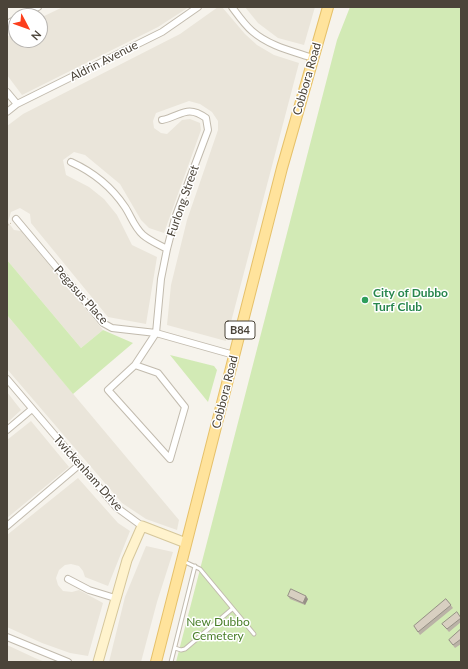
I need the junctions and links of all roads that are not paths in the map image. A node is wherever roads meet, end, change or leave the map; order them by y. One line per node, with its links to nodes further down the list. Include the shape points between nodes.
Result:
1 (198, 7): 6 (street, Aldrin Avenue, via 162,32)
2 (232, 7): 4 (street, via 262,39)
3 (328, 7): 4 (main road, Cobbora Road / B84)
4 (313, 58): 13 (main road, Cobbora Road / B84)
5 (7, 92): 6 (street)
6 (17, 104): 7 (street, Aldrin Avenue)
7 (7, 112)
8 (162, 120): 11 (street, Furlong Street, via 189,110 206,118 208,130 175,218)
9 (71, 162): 11 (street, via 98,177 117,196 134,225 144,236)
10 (16, 219): 12 (street, Pegasus Place, via 103,323 112,328)
11 (167, 249): 12 (street, Furlong Street, via 161,279)
12 (156, 333): 13 (street, Pegasus Place); 14 (street)
13 (234, 355): 21 (main road, Cobbora Road / B84)
14 (135, 365): 14 (street, via 108,390 170,459 185,407 158,373)
15 (7, 379): 16 (street, Twickenham Drive)
16 (32, 409): 17 (street); 18 (street, Twickenham Drive)
17 (7, 430)
18 (79, 466): 19 (street); 20 (street, Twickenham Drive, via 116,508)
19 (7, 526)
20 (142, 526): 21 (street, Twickenham Drive); 25 (street, via 127,560)
21 (186, 543): 22 (main road, Cobbora Road / B84)
22 (181, 560): 23 (lane); 32 (main road, Cobbora Road / B84)
23 (195, 566): 26 (lane); 29 (lane)
24 (68, 579): 25 (street, via 89,590)
25 (115, 598): 31 (street)
26 (232, 609): 27 (lane); 29 (lane, via 185,649)
27 (254, 634)
28 (7, 637): 30 (street)
29 (175, 648): 33 (lane)
30 (68, 662)
31 (98, 662)
32 (156, 662)
33 (171, 662)

